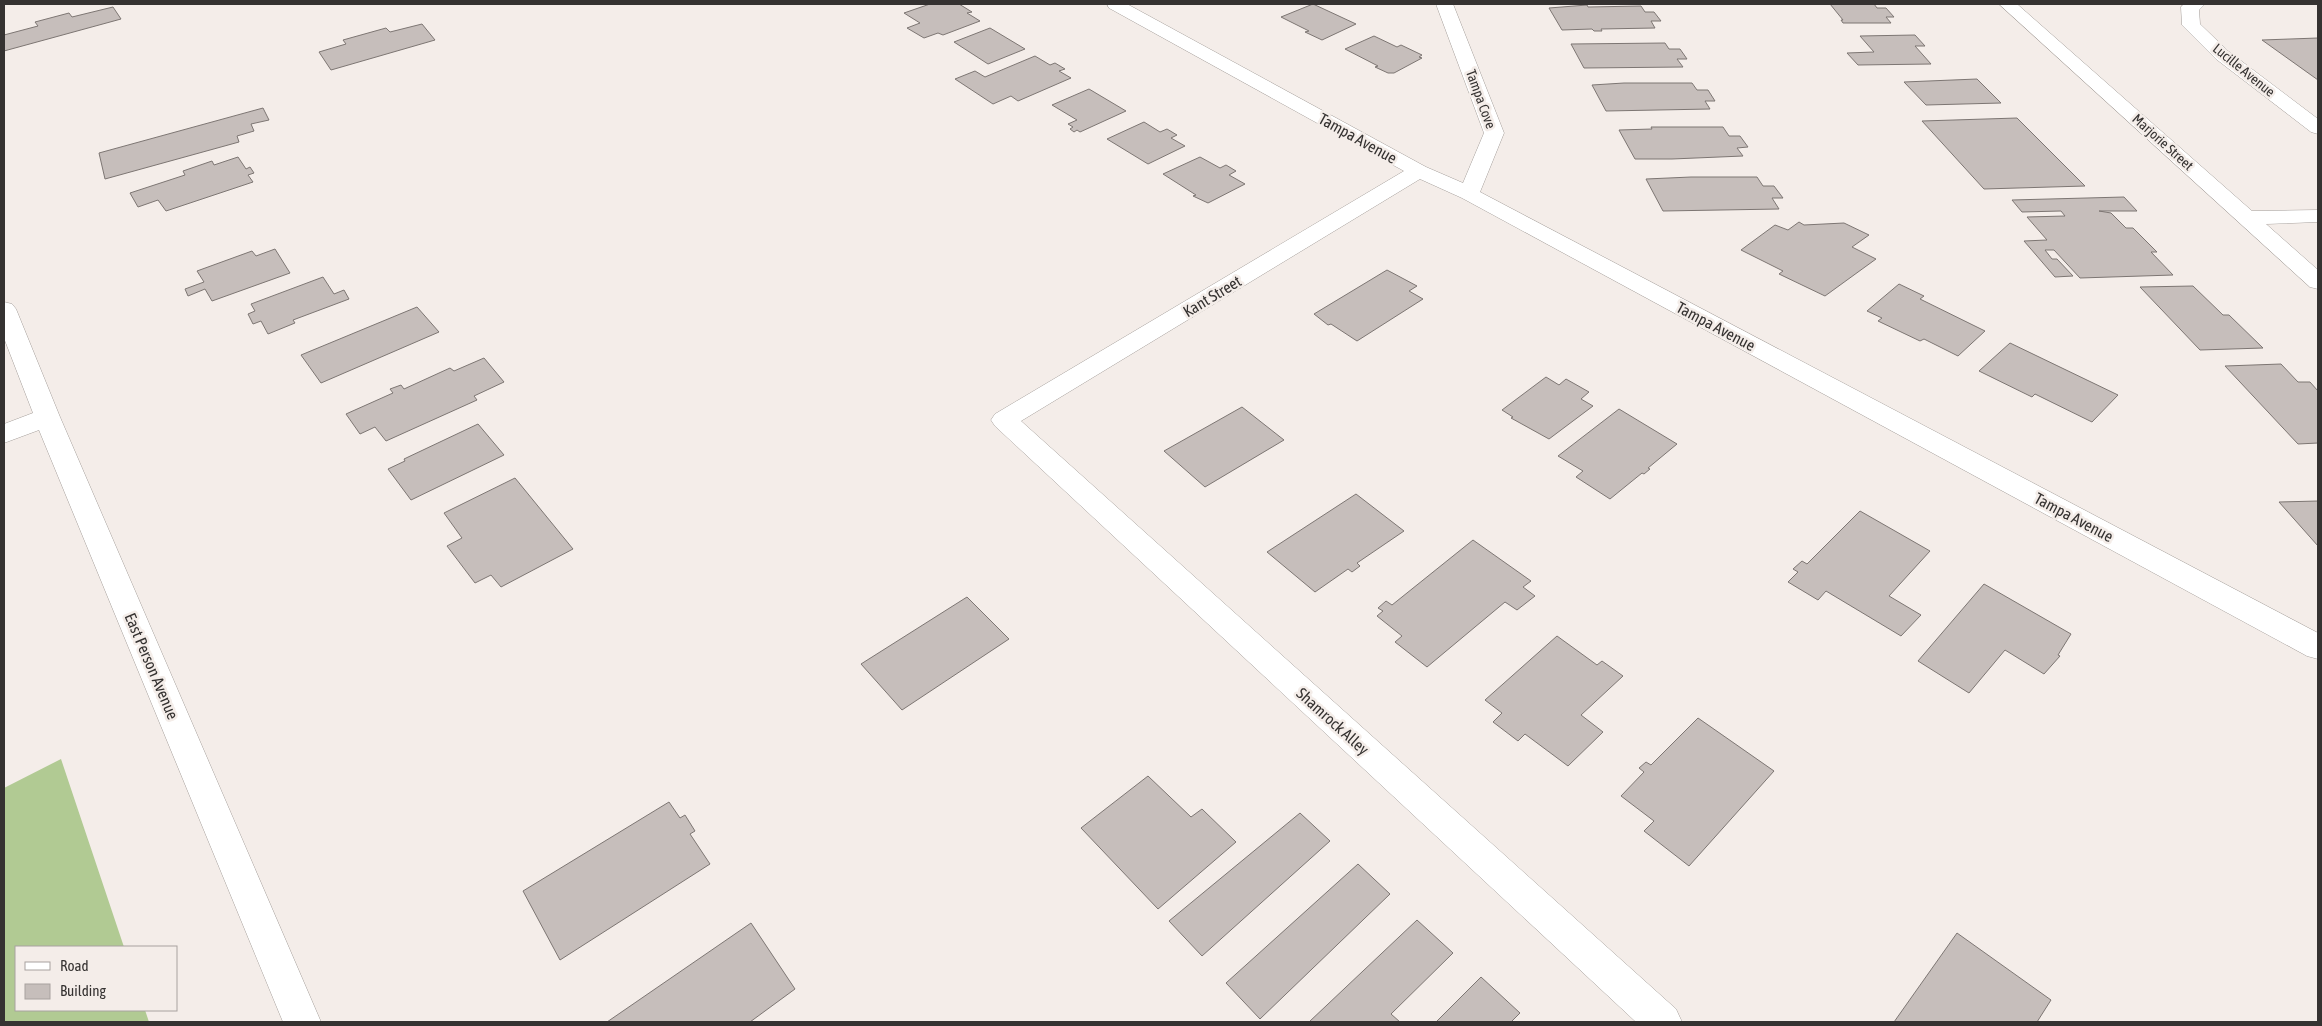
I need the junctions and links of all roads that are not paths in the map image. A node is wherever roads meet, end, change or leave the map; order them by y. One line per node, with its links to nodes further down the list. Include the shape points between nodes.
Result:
1 (1115, 4): 6 (street, Tampa Avenue)
2 (1445, 4): 7 (street, Tampa Cove, via 1494,132)
3 (2007, 4): 9 (street, Marjorie Street)
4 (2197, 4): 5 (street, Lucille Avenue, via 2190,7 2191,25 2222,55)
5 (2318, 128)
6 (1419, 171): 7 (street, Tampa Avenue); 13 (street, Kant Street)
7 (1469, 194): 15 (street, Tampa Avenue)
8 (2318, 216): 9 (street)
9 (2249, 218): 10 (street, Marjorie Street)
10 (2318, 282)
11 (4, 308): 12 (street, East Person Avenue)
12 (47, 417): 14 (street); 16 (street, East Person Avenue)
13 (1004, 420): 17 (street, Shamrock Alley)
14 (4, 434)
15 (2318, 648)
16 (302, 1022)
17 (1662, 1022)

